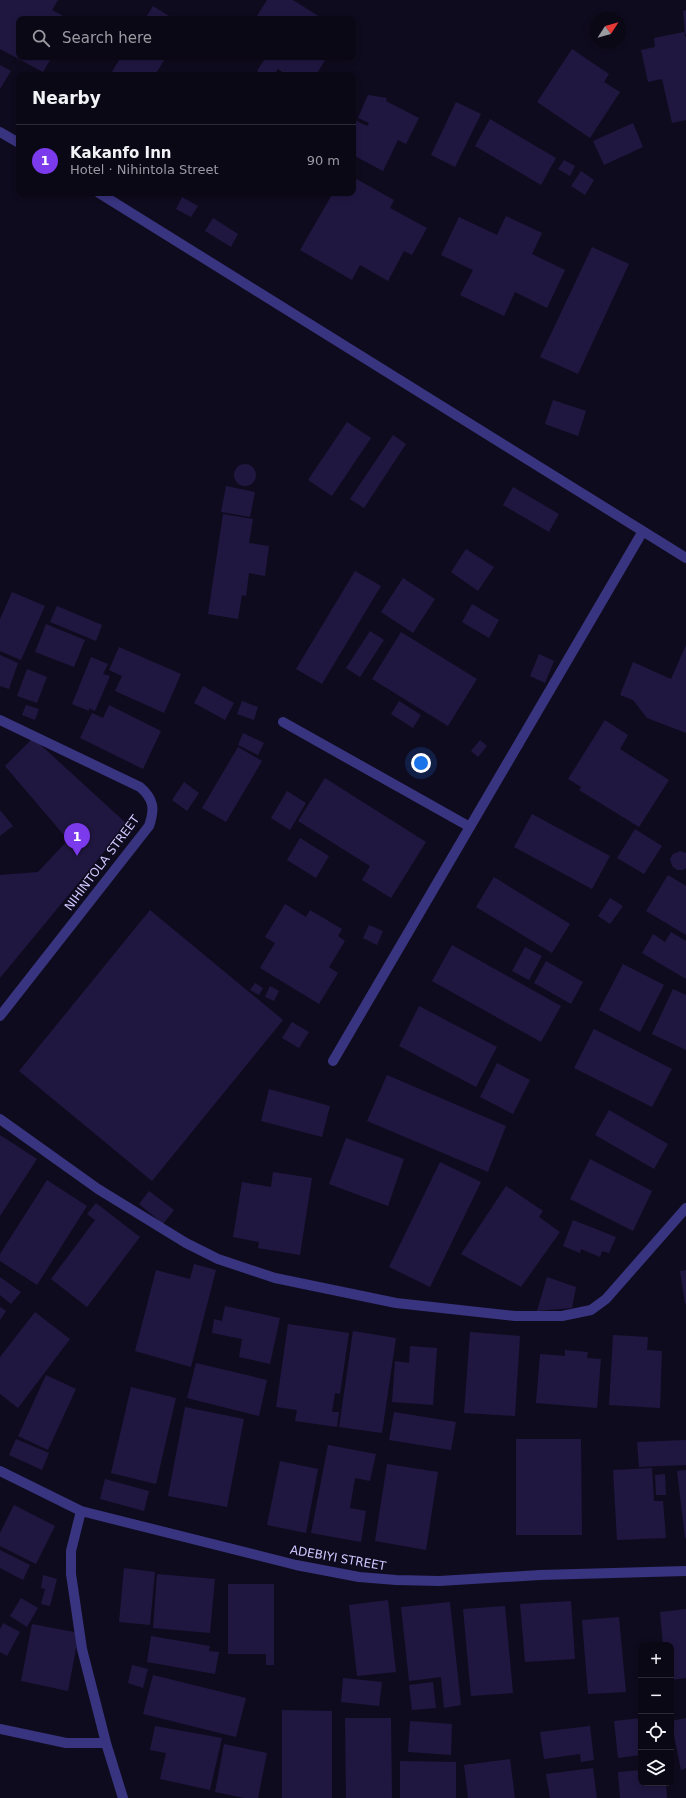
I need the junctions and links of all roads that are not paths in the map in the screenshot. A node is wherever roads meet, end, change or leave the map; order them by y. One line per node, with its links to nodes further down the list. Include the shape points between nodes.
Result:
1 (0, 132): 2 (street)
2 (16, 141)
3 (104, 196): 4 (street)
4 (643, 531): 5 (street); 8 (street)
5 (686, 558)
6 (0, 720): 9 (street, NIHINTOLA STREET, via 140,787 146,792 154,812 149,826)
7 (283, 722): 8 (street)
8 (470, 827): 10 (street)
9 (0, 1016)
10 (333, 1061)
11 (0, 1119): 12 (street, via 98,1189 186,1243 218,1259 275,1278 396,1303 515,1316 562,1316 591,1310 606,1299)
12 (686, 1208)
13 (0, 1471): 14 (street, ADEBIYI STREET)
14 (81, 1511): 15 (street, ADEBIYI STREET, via 296,1565 359,1577 439,1581); 17 (street, via 71,1551 71,1574 82,1649)
15 (686, 1571)
16 (0, 1730): 17 (street, via 66,1743)
17 (106, 1743): 18 (street)
18 (123, 1798)

